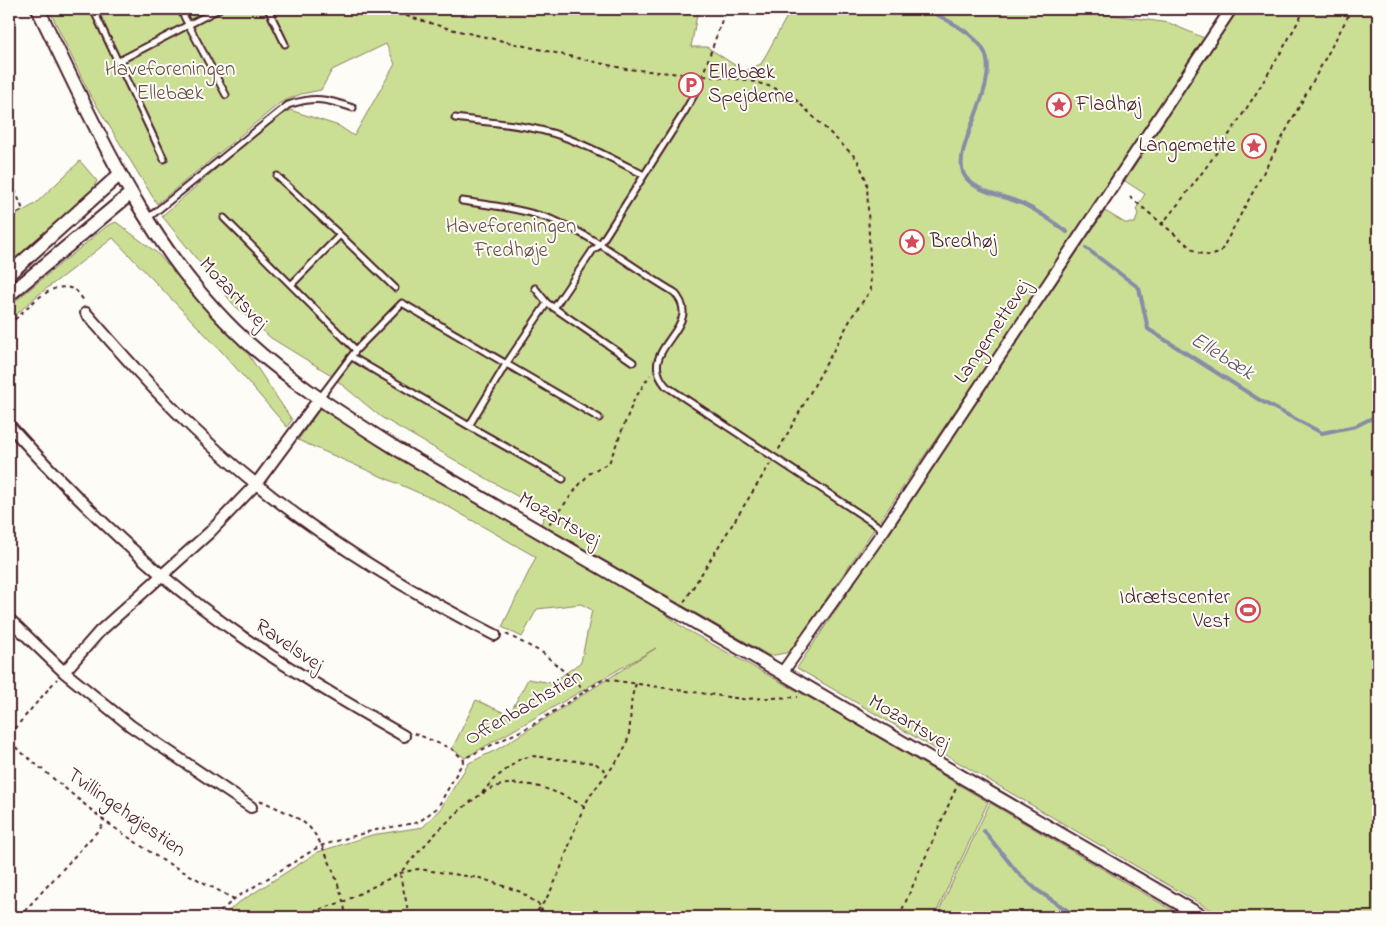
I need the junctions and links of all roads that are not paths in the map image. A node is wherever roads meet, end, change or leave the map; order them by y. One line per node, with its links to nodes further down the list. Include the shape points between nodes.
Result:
1 (38, 9): 15 (street, Mozartsvej)
2 (93, 9): 9 (lane)
3 (180, 9): 7 (lane)
4 (219, 9): 7 (lane)
5 (268, 9): 8 (lane)
6 (1231, 9): 42 (street, Langemettevej)
7 (188, 25): 9 (lane); 11 (lane)
8 (285, 44)
9 (117, 62): 14 (lane)
10 (698, 88): 16 (lane)
11 (226, 96)
12 (353, 108): 21 (lane, via 308,98 288,105)
13 (455, 118): 16 (lane, via 527,127 559,135)
14 (164, 158)
15 (119, 175): 18 (street, Mozartsvej); 24 (street)
16 (644, 175): 23 (lane)
17 (277, 176): 22 (lane)
18 (130, 194): 21 (street, Mozartsvej); 28 (street)
19 (462, 201): 23 (lane, via 516,209 549,219)
20 (224, 218): 25 (lane)
21 (146, 220): 36 (street, Mozartsvej, via 197,290 246,341)
22 (340, 235): 25 (lane); 26 (lane)
23 (599, 246): 30 (lane, via 593,250); 42 (lane, via 674,292 683,307 682,318 656,367 666,386)
24 (9, 274)
25 (291, 285): 32 (lane)
26 (394, 288)
27 (535, 288): 29 (lane)
28 (9, 295)
29 (547, 302): 30 (lane); 35 (lane)
30 (554, 308): 34 (lane)
31 (86, 313): 41 (street, via 151,386)
32 (356, 350): 33 (lane); 35 (lane, via 402,303)
33 (352, 356): 36 (lane); 39 (lane)
34 (633, 362)
35 (506, 364): 37 (lane); 39 (lane)
36 (319, 399): 41 (street); 47 (street, Mozartsvej, via 397,450)
37 (599, 418)
38 (9, 425): 43 (street, Ravelsvej, via 102,523)
39 (469, 426): 40 (lane)
40 (563, 478)
41 (256, 484): 43 (street); 45 (street, via 371,567)
42 (884, 530): 47 (street, Langemettevej)
43 (162, 575): 46 (street, via 99,632); 48 (street, Ravelsvej, via 238,634 303,678)
44 (9, 619): 46 (street)
45 (495, 635)
46 (64, 672): 49 (street, via 131,726)
47 (782, 673): 50 (street, Mozartsvej)
48 (404, 736)
49 (251, 807)
50 (1202, 917)

